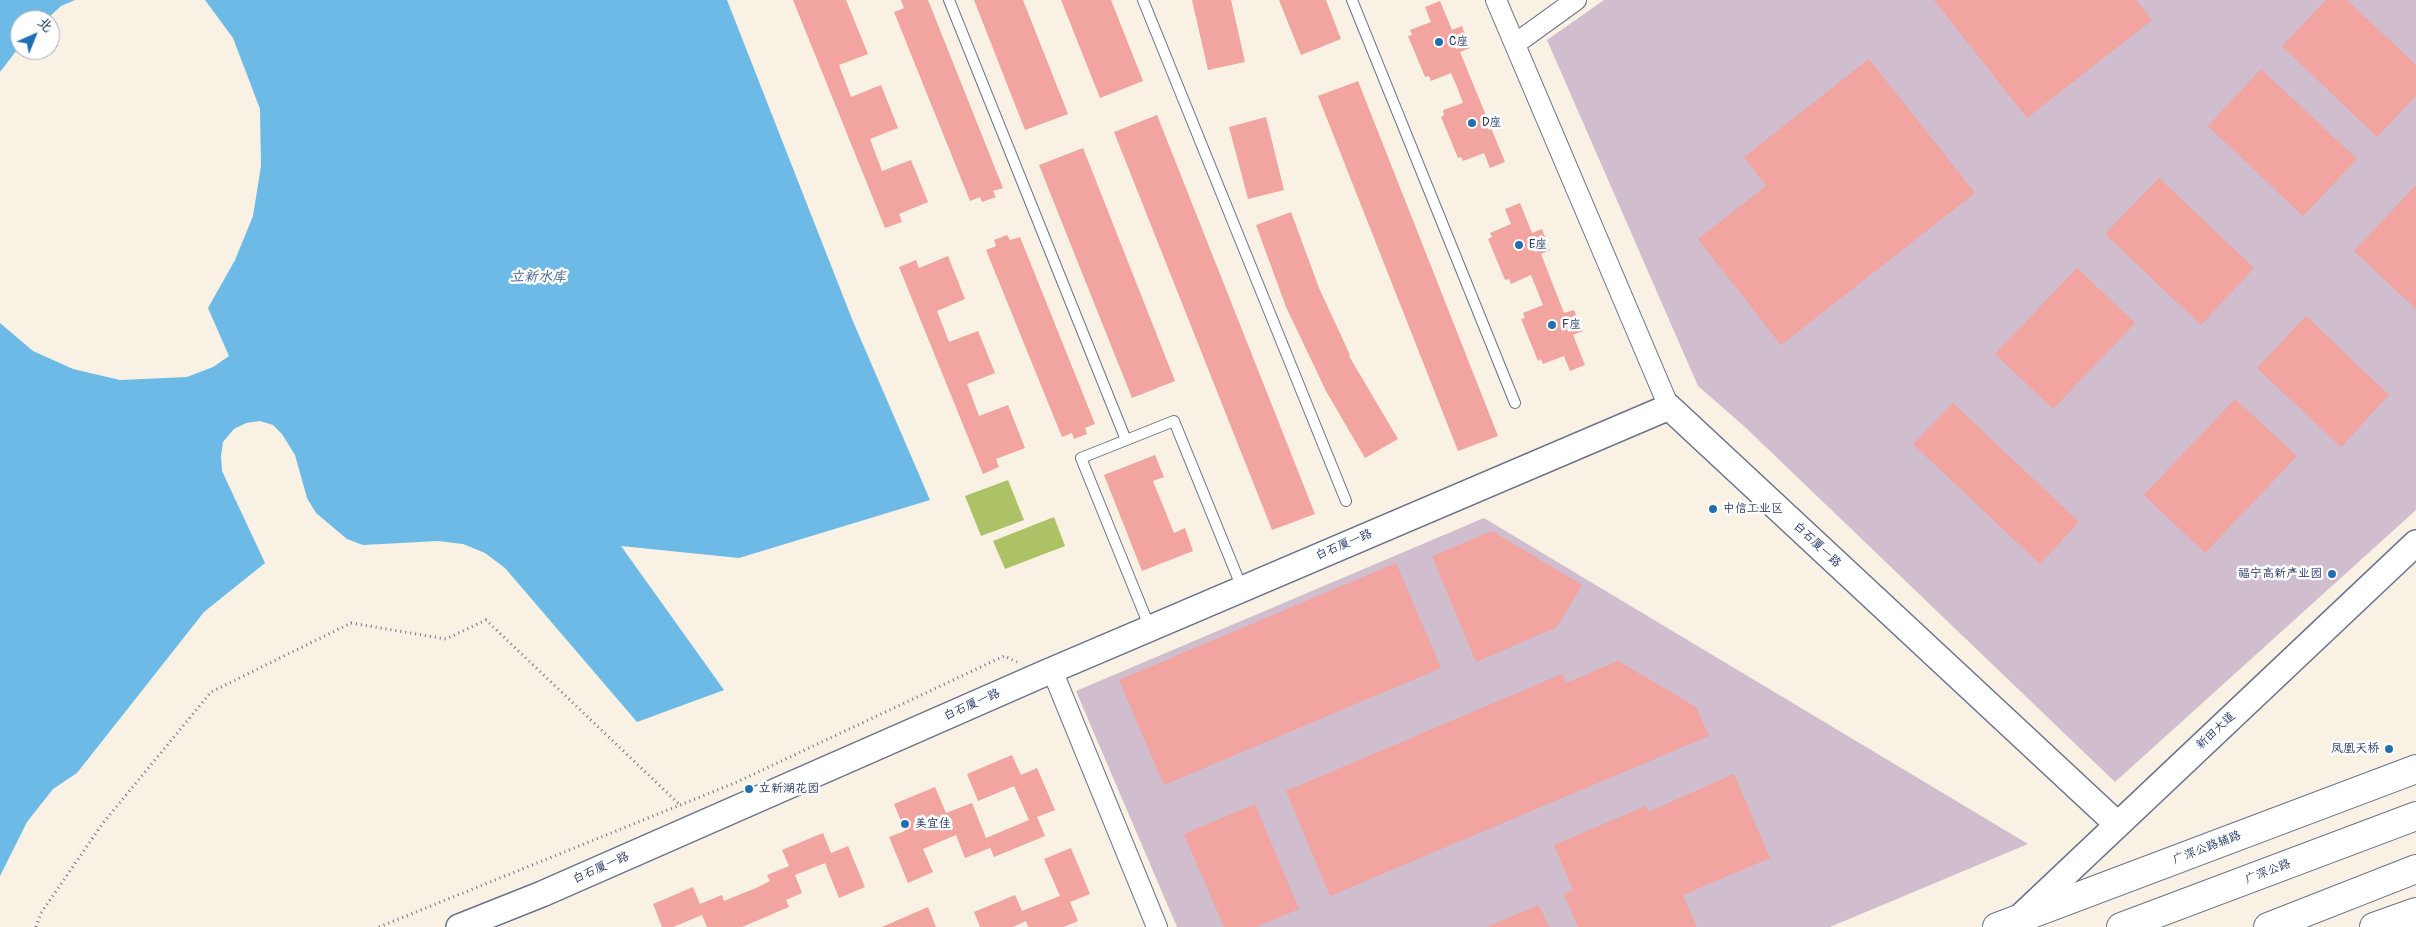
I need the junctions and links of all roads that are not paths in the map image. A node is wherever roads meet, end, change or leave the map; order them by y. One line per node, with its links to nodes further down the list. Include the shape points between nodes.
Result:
1 (948, 0): 9 (lane)
2 (1143, 0): 10 (lane)
3 (1352, 0): 7 (lane)
4 (1496, 0): 6 (street)
5 (1576, 0): 6 (street)
6 (1515, 44): 8 (street)
7 (1515, 403)
8 (1669, 407): 12 (street, 白石厦一路); 17 (street, 白石厦一路)
9 (1126, 440): 12 (lane, via 1174,420); 13 (lane, via 1081,458)
10 (1346, 501)
11 (2416, 543): 17 (street, 新田大道)
12 (1242, 588): 13 (street, 白石厦一路)
13 (1150, 628): 14 (street, 白石厦一路)
14 (1047, 672): 21 (street, 白石厦一路, via 542,894); 22 (street)
15 (2416, 769): 20 (main road, 广深公路辅路)
16 (2416, 816): 23 (main road, 广深公路)
17 (2117, 824): 20 (street, 新田大道)
18 (2416, 869): 24 (main road)
19 (2416, 912): 25 (main road)
20 (2007, 923)
21 (459, 927)
22 (1157, 927)
23 (2121, 927)
24 (2268, 927)
25 (2374, 927)

